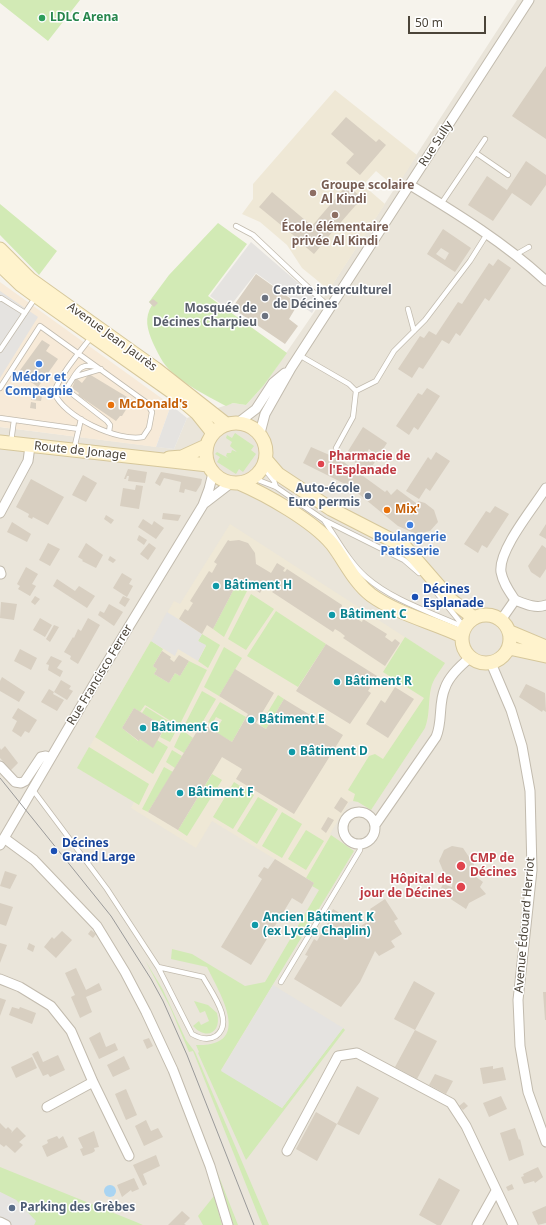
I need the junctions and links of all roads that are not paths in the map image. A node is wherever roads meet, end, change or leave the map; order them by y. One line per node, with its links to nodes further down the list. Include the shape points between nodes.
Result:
1 (529, 0): 5 (street, Rue Sully)
2 (485, 139): 3 (lane)
3 (476, 153): 4 (lane); 6 (lane)
4 (508, 175)
5 (410, 185): 6 (street); 16 (street, Rue Sully)
6 (441, 204): 8 (street)
7 (236, 226): 16 (lane, via 253,235)
8 (487, 234): 11 (street); 19 (lane, via 426,320)
9 (529, 247): 11 (lane)
10 (0, 249): 33 (main road, Avenue Jean Jaurès, via 30,278 156,369)
11 (515, 255): 13 (street)
12 (0, 265): 14 (main road, Avenue Jean Jaurès)
13 (546, 281)
14 (36, 296): 18 (lane); 20 (main road, Avenue Jean Jaurès)
15 (0, 299): 18 (lane)
16 (330, 308): 23 (street, Rue Sully)
17 (408, 309): 19 (lane)
18 (25, 313): 21 (lane)
19 (414, 331): 28 (lane, via 394,351 376,380)
20 (92, 335): 22 (lane); 36 (main road, Avenue Jean Jaurès, via 175,394 197,413)
21 (0, 350)
22 (79, 353): 25 (lane); 27 (lane, via 40,326); 30 (lane, via 54,392 56,399)
23 (299, 355): 24 (street, Rue Sully); 28 (lane, via 349,384)
24 (291, 368): 32 (street, Rue Sully, via 273,383 256,409); 37 (street, Rue Sully, via 264,414)
25 (101, 369): 26 (lane); 26 (lane, via 90,365 82,366); 35 (lane, via 147,403 152,412 149,428 143,436 134,438)
26 (73, 378): 35 (lane, via 67,389 107,420 110,425)
27 (0, 388)
28 (356, 391): 41 (lane, via 352,417)
29 (0, 418): 31 (lane)
30 (81, 419): 34 (lane); 35 (lane, via 95,428)
31 (14, 420): 34 (lane); 38 (lane)
32 (239, 422): 33 (main road); 37 (main road)
33 (226, 424): 36 (main road)
34 (79, 429): 42 (lane)
35 (109, 432)
36 (213, 433): 40 (main road)
37 (260, 433): 44 (main road, via 266,446)
38 (5, 442): 39 (main road, Route de Jonage)
39 (30, 446): 42 (main road, Route de Jonage); 51 (street, via 28,461)
40 (206, 446): 43 (main road, Route de Jonage, via 182,457); 45 (main road, via 206,456)
41 (336, 448)
42 (74, 450): 43 (main road, Route de Jonage)
43 (160, 460): 45 (main road, Route de Jonage)
44 (265, 464): 46 (main road); 48 (lane); 57 (main road, via 331,509 405,547 451,600)
45 (211, 469): 47 (main road, via 218,477); 50 (street, Rue Francisco Ferrer, via 210,489)
46 (254, 478): 47 (main road); 48 (lane)
47 (235, 483): 50 (street, Rue Francisco Ferrer); 59 (main road, via 264,495 324,535 362,586 374,597 393,607)
48 (276, 488): 52 (lane)
49 (546, 488): 55 (street, via 503,556 501,571 505,585)
50 (203, 505): 66 (street, Rue Francisco Ferrer)
51 (0, 513)
52 (324, 520): 53 (lane, via 404,560); 59 (lane, via 359,570 372,582)
53 (421, 575)
54 (430, 585): 59 (lane)
55 (515, 600): 56 (street, via 528,605); 58 (street)
56 (546, 605)
57 (474, 618): 58 (main road, via 488,615); 59 (main road)
58 (501, 620): 60 (main road)
59 (464, 632): 64 (main road, via 464,648)
60 (510, 632): 61 (main road); 62 (main road)
61 (546, 647)
62 (509, 648): 63 (main road); 65 (main road, via 502,658)
63 (546, 656)
64 (471, 657): 65 (main road, via 480,662); 69 (street, via 458,667 445,688 436,737)
65 (491, 663): 77 (street, Avenue Édouard Herriot, via 520,739 530,791 532,870 518,1000 520,1046 528,1092)
66 (50, 758): 67 (street, via 41,758 21,783 15,782); 68 (street, Rue Francisco Ferrer)
67 (0, 766)
68 (33, 790): 70 (street, Rue Francisco Ferrer); 72 (lane, via 107,889)
69 (375, 825): 71 (street, via 374,836 366,843); 71 (street, via 370,816 360,812 346,819 343,829 346,838)
70 (2, 842): 83 (street, via 34,860 97,926 125,972 173,1070 210,1166)
71 (360, 844): 74 (lane, via 360,850)
72 (158, 967): 72 (lane, via 202,977 221,1009 223,1025 220,1033 213,1038 205,1039 192,1034)
73 (0, 979): 75 (street, via 20,987 51,1006 71,1031)
74 (281, 982)
75 (93, 1082): 76 (street); 79 (street)
76 (47, 1107)
77 (546, 1142)
78 (287, 1151): 80 (street, via 338,1056 357,1053 450,1103 466,1126)
79 (128, 1156)
80 (496, 1191): 84 (street); 85 (street)
81 (0, 1222): 82 (street)
82 (6, 1225)
83 (228, 1225)
84 (477, 1225)
85 (513, 1225)

